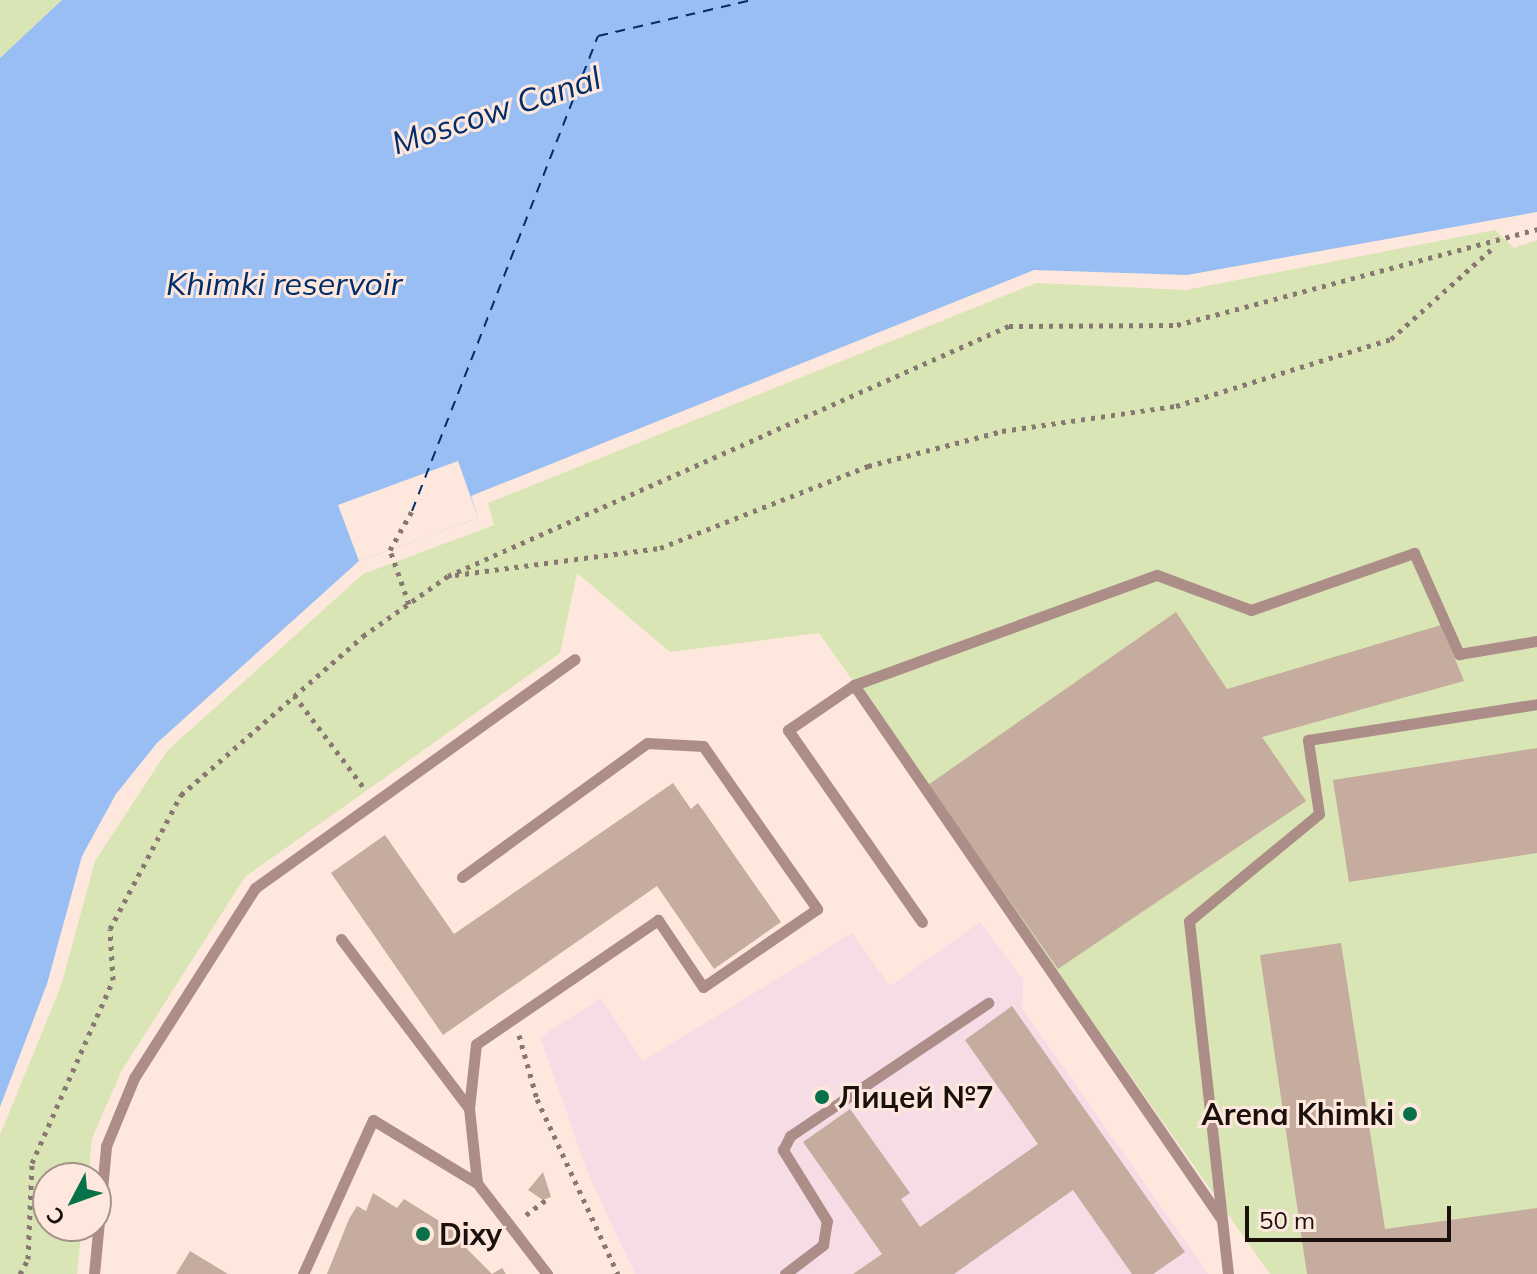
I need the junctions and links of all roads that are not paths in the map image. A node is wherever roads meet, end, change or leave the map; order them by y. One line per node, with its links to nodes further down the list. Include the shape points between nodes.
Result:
1 (1537, 641): 3 (lane, via 1459,654 1414,553 1251,610 1157,575)
2 (575, 659): 12 (lane, via 255,888 134,1078 106,1146)
3 (854, 685): 6 (lane, via 788,730); 11 (lane)
4 (1537, 704): 11 (lane, via 1308,740 1319,814 1189,921)
5 (462, 877): 9 (lane, via 647,743 703,746 817,909 703,987 658,920 476,1044)
6 (922, 922)
7 (341, 939): 9 (lane)
8 (988, 1003): 15 (lane, via 790,1136 783,1150 827,1221 823,1245)
9 (469, 1108): 10 (lane)
10 (477, 1183): 13 (lane, via 373,1120); 14 (lane)
11 (1222, 1220): 16 (lane)
12 (94, 1274)
13 (303, 1274)
14 (547, 1274)
15 (785, 1274)
16 (1228, 1274)

